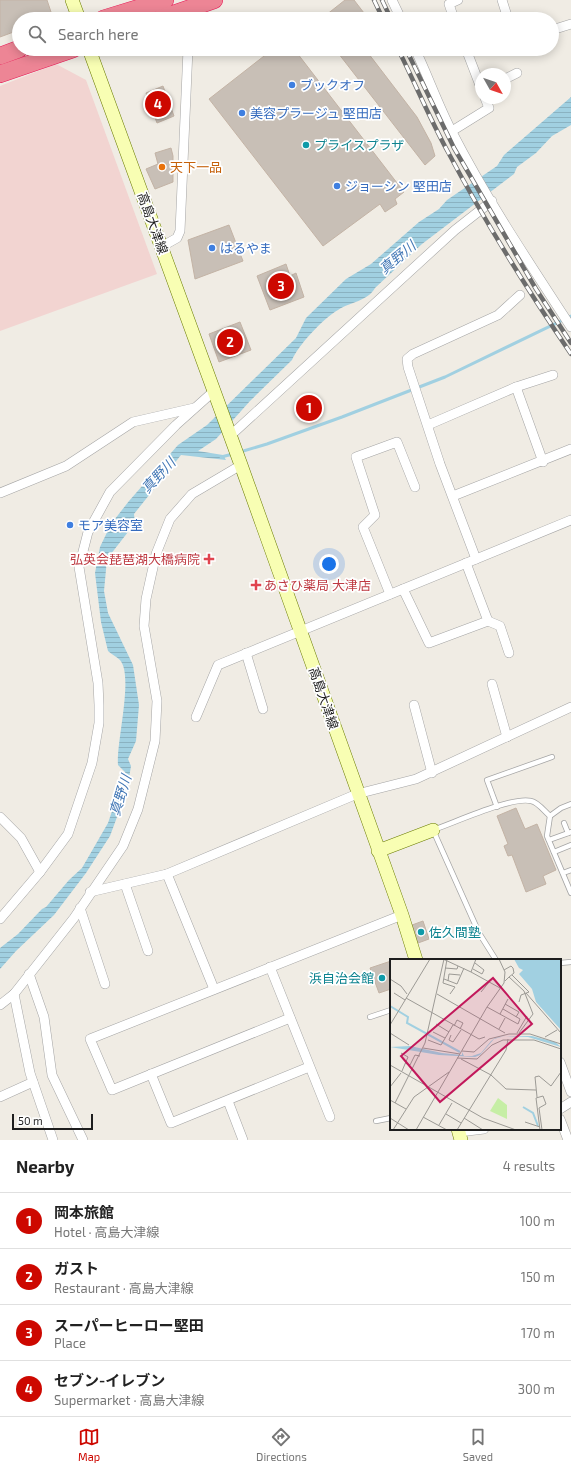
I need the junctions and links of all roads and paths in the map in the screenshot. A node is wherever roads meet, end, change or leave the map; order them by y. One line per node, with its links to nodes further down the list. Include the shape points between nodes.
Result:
1 (72, 0): 8 (main road)
2 (165, 0): 9 (highway)
3 (214, 0): 7 (highway)
4 (392, 0): 10 (street)
5 (458, 0): 11 (street, via 449,4)
6 (502, 0): 12 (street)
7 (190, 9)
8 (76, 12)
9 (126, 12)
10 (398, 12)
11 (452, 12)
12 (506, 12)
13 (571, 24): 14 (street)
14 (559, 28)
15 (12, 52): 16 (highway)
16 (0, 56)
17 (53, 56): 24 (highway)
18 (92, 56): 29 (main road, 高島大津線)
19 (188, 56): 29 (street, via 180,231 177,238)
20 (418, 56): 27 (street)
21 (469, 56): 22 (street)
22 (475, 72)
23 (517, 73): 25 (street)
24 (0, 74)
25 (511, 76)
26 (487, 104): 27 (street, via 489,108)
27 (452, 131): 28 (street)
28 (491, 199): 31 (street); 37 (street)
29 (161, 247): 34 (main road, 高島大津線)
30 (520, 294): 36 (street, via 498,315 407,359)
31 (571, 327)
32 (553, 375): 33 (street)
33 (516, 387): 36 (street); 39 (street)
34 (215, 394): 35 (street); 37 (main road, 高島大津線)
35 (195, 408): 42 (street, via 133,422 66,466); 74 (street, via 110,492 88,532 79,567 98,683 99,723 92,763 68,834)
36 (428, 425): 43 (street)
37 (230, 436): 40 (main road, 高島大津線)
38 (571, 449): 39 (street)
39 (543, 462): 43 (street)
40 (241, 465): 50 (main road, 高島大津線); 78 (street, via 192,494 170,519 156,554 146,599 144,626 157,701 156,741 138,809 123,846)
41 (415, 487): 48 (street, via 397,442 356,457 375,515 363,527)
42 (0, 493)
43 (452, 496): 45 (street)
44 (571, 520): 45 (street)
45 (476, 559): 46 (street)
46 (466, 563): 47 (street); 49 (street)
47 (403, 589): 48 (street); 49 (street, via 429,643)
48 (390, 594): 50 (street)
49 (488, 621): 51 (street, via 500,626)
50 (300, 631): 52 (street); 61 (main road, 高島大津線)
51 (510, 653)
52 (246, 654): 56 (street); 57 (street, via 218,665)
53 (492, 684): 58 (street)
54 (414, 705): 60 (street)
55 (571, 707): 58 (street)
56 (263, 709)
57 (196, 717)
58 (508, 737): 60 (street)
59 (552, 757): 63 (lane, via 487,780)
60 (432, 773): 61 (street)
61 (357, 794): 71 (main road, 高島大津線); 76 (street)
62 (571, 804): 64 (lane)
63 (498, 807): 64 (lane, via 523,800 533,801); 67 (lane)
64 (550, 816): 69 (lane, via 547,830)
65 (0, 817): 74 (street, via 20,838)
66 (564, 823): 68 (lane)
67 (433, 830): 71 (main road); 85 (lane, via 479,933)
68 (569, 832): 69 (lane)
69 (549, 840): 72 (lane)
70 (571, 845): 72 (lane)
71 (378, 851): 81 (main road, 高島大津線)
72 (554, 852): 75 (lane)
73 (571, 870): 75 (lane)
74 (40, 872): 82 (street)
75 (563, 873): 79 (lane)
76 (167, 874): 77 (street); 91 (street)
77 (125, 884): 78 (street); 83 (street)
78 (90, 892): 80 (street)
79 (571, 893)
80 (80, 908): 89 (street); 90 (street)
81 (402, 915): 84 (main road, 高島大津線); 88 (street)
82 (0, 919)
83 (148, 951)
84 (416, 959)
85 (495, 959)
86 (571, 962): 87 (lane)
87 (561, 963)
88 (270, 967): 91 (street); 96 (street)
89 (29, 974): 92 (street); 113 (street, via 44,1017 52,1075)
90 (105, 984)
91 (214, 990): 99 (street, via 90,1039 112,1090)
92 (14, 994): 93 (street); 100 (street)
93 (0, 1005)
94 (390, 1010): 95 (lane)
95 (370, 1017)
96 (290, 1018): 98 (street); 99 (street)
97 (561, 1065): 101 (street)
98 (309, 1067): 103 (street); 106 (street)
99 (151, 1074): 103 (street, via 171,1123)
100 (33, 1082): 102 (street); 112 (street)
101 (571, 1092)
102 (0, 1096)
103 (228, 1101): 114 (street)
104 (571, 1102): 105 (street)
105 (561, 1108)
106 (330, 1117)
107 (390, 1118): 108 (lane)
108 (376, 1121)
109 (561, 1122): 115 (street)
110 (479, 1130): 111 (street)
111 (460, 1134)
112 (53, 1140)
113 (83, 1140)
114 (243, 1140)
115 (568, 1140)

